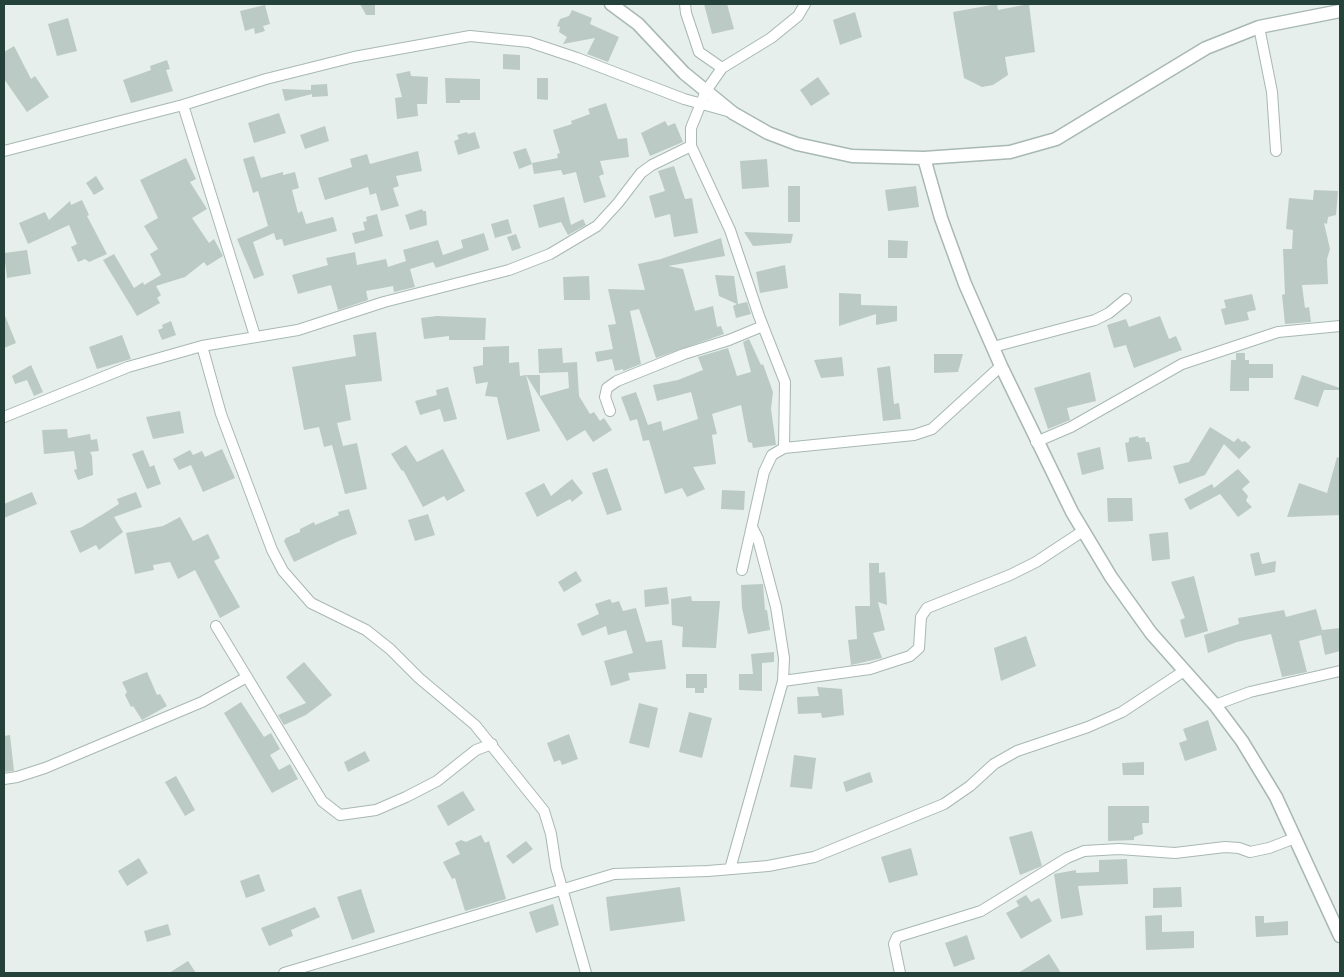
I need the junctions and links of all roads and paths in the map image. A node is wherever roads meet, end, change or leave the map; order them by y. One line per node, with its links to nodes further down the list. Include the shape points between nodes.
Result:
1 (610, 4): 7 (street, via 638,24 684,73)
2 (685, 4): 6 (street, via 699,52)
3 (805, 4): 6 (street, via 798,16 771,38)
4 (1340, 11): 5 (street)
5 (1260, 27): 13 (street, via 1272,92); 14 (street, via 1206,48 1056,139 1010,152)
6 (722, 68): 7 (street)
7 (706, 90): 8 (street); 10 (street)
8 (701, 104): 9 (street, via 529,42 470,36 354,57 266,79); 10 (street); 11 (street, via 692,128)
9 (183, 105): 12 (street); 18 (street)
10 (733, 113): 14 (street, via 768,133 797,144 852,156)
11 (691, 146): 16 (street, via 730,230); 18 (street, via 640,173 597,226 550,254 478,279 384,302 298,330)
12 (4, 151)
13 (1276, 151)
14 (924, 158): 20 (street, via 941,218)
15 (1126, 299): 20 (street, via 1109,314 1096,320)
16 (763, 326): 22 (street, via 617,381 608,388 605,397); 25 (street, via 785,382)
17 (1340, 326): 24 (street, via 1278,332 1191,360 1071,428)
18 (255, 336): 19 (street)
19 (202, 346): 23 (street, via 119,370); 35 (street, via 221,414 272,550 284,571 311,603 348,620 390,649)
20 (992, 347): 21 (street)
21 (1001, 366): 24 (street); 25 (street, via 932,429 914,435)
22 (610, 411)
23 (4, 417)
24 (1036, 442): 27 (street)
25 (784, 448): 26 (street, via 772,455 764,472)
26 (752, 529): 28 (street); 33 (street, via 758,539 776,607 784,658)
27 (1083, 531): 30 (street, via 1145,625); 33 (street, via 1028,566 926,608 921,617 919,648 910,656 870,669)
28 (742, 570)
29 (216, 626): 32 (street)
30 (1184, 671): 34 (street); 38 (street, via 1122,712 1017,751 994,764 944,804 814,857)
31 (1340, 671): 34 (street, via 1250,692)
32 (247, 677): 35 (street, via 322,801 340,815 376,810 406,797 437,781 476,750); 36 (street, via 202,702 64,760)
33 (783, 681): 38 (street)
34 (1215, 705): 37 (street, via 1242,741)
35 (492, 744): 39 (street, via 544,811)
36 (4, 779)
37 (1296, 838): 40 (street); 44 (street, via 1250,852 1225,847 1175,853 1119,849 1084,851 1067,858 981,911 897,937 894,944)
38 (730, 869): 39 (street, via 614,874)
39 (562, 890): 41 (street); 43 (street)
40 (1340, 936)
41 (313, 969): 42 (street)
42 (284, 973)
43 (586, 973)
44 (900, 973)

